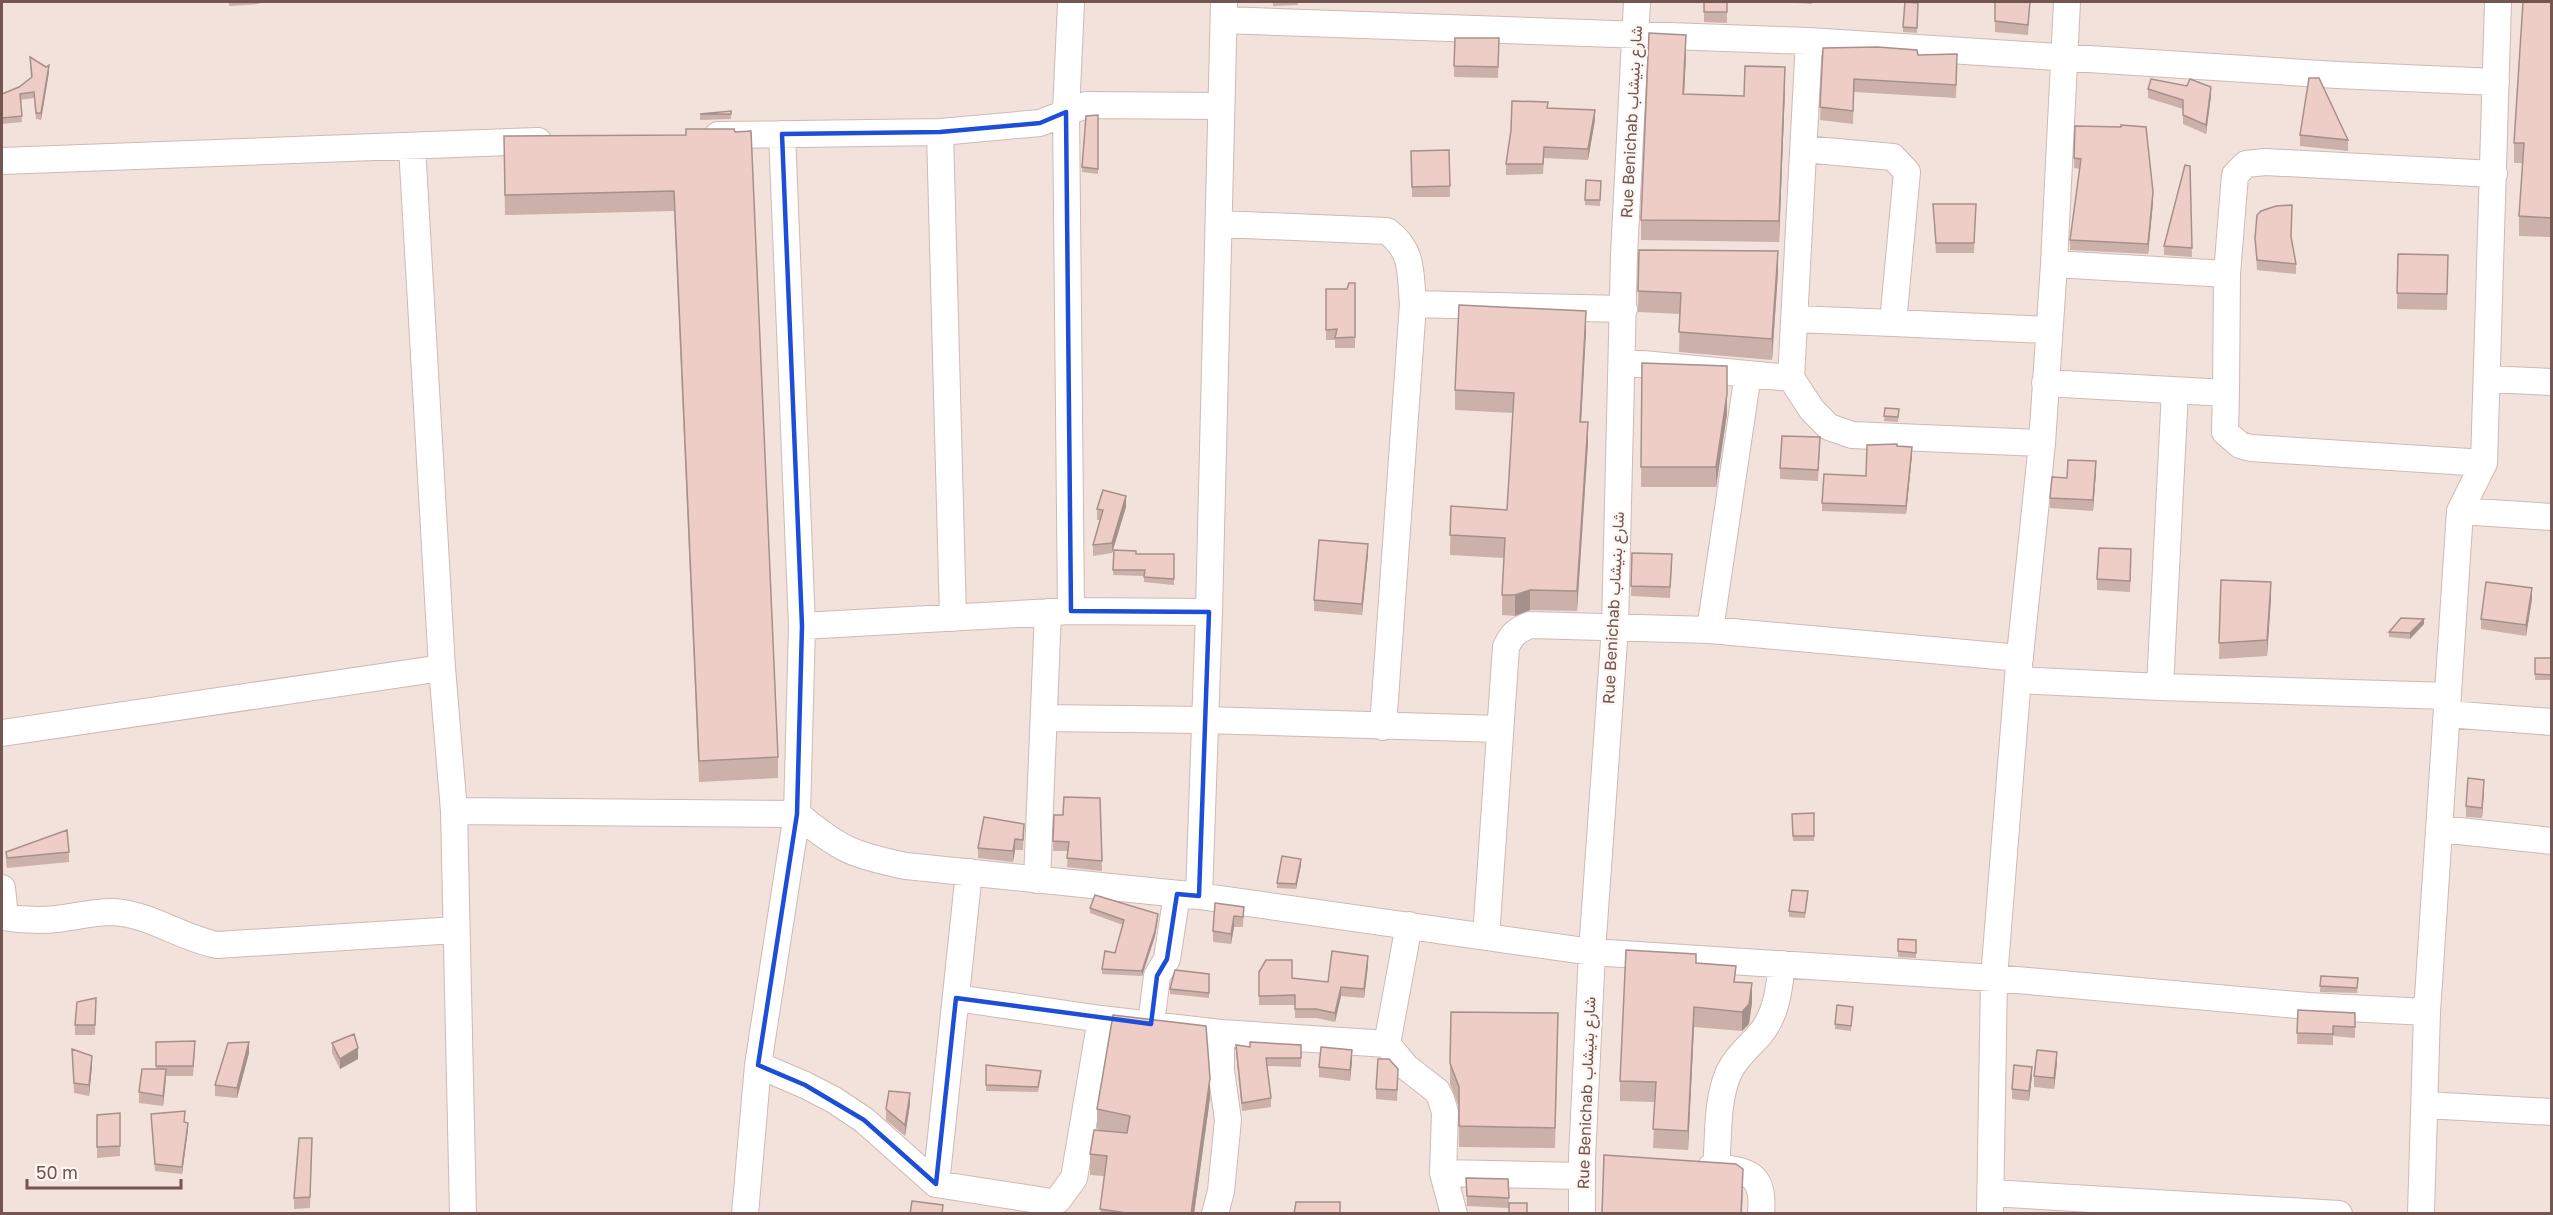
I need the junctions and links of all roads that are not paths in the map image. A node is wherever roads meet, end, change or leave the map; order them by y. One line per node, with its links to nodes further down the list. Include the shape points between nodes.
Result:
1 (1071, 2): 11 (street)
2 (1637, 2): 6 (street, Rue Benichab شارع بنيشاب)
3 (2067, 2): 8 (street)
4 (2498, 2): 9 (street)
5 (1224, 11): 6 (street); 10 (street)
6 (1635, 36): 7 (street); 24 (street, Rue Benichab شارع بنيشاب, via 1636,255)
7 (1809, 41): 8 (street); 17 (street)
8 (2064, 58): 9 (street); 21 (street)
9 (2496, 82): 19 (street)
10 (1220, 106): 11 (street, via 1099,104); 20 (street)
11 (1066, 112): 12 (street, via 1040,123); 40 (street)
12 (940, 132): 13 (street); 42 (street)
13 (782, 134): 14 (street); 43 (street)
14 (694, 135)
15 (565, 140): 16 (street)
16 (412, 146): 18 (street); 46 (street)
17 (1803, 149): 25 (street, via 1787,257); 26 (street, via 1893,157 1907,172)
18 (2, 161)
19 (2494, 174): 22 (street, via 2246,164 2235,176); 31 (street)
20 (1220, 224): 23 (street, via 1386,231 1402,243 1407,254); 41 (street)
21 (2054, 264): 22 (street); 27 (street)
22 (2228, 274): 35 (street)
23 (1413, 304): 24 (street); 53 (street)
24 (1624, 309): 28 (street, Rue Benichab شارع بنيشاب)
25 (1795, 319): 26 (street); 30 (street)
26 (1893, 323): 27 (street)
27 (2048, 330): 32 (street)
28 (1622, 362): 29 (street); 44 (street, Rue Benichab شارع بنيشاب)
29 (1748, 374): 30 (street); 45 (street)
30 (1791, 378): 36 (street, via 1812,410 1829,427 1852,435)
31 (2488, 379): 33 (street); 37 (street)
32 (2045, 382): 34 (street); 36 (street)
33 (2552, 382)
34 (2175, 391): 35 (street); 48 (street)
35 (2226, 393): 37 (street, via 2225,432 2240,445)
36 (2042, 443): 47 (street)
37 (2484, 463): 38 (street)
38 (2460, 511): 39 (street); 49 (street)
39 (2552, 517)
40 (1059, 612): 41 (street); 42 (street); 50 (street)
41 (1209, 612): 51 (street)
42 (953, 618): 43 (street)
43 (802, 626): 57 (street)
44 (1615, 627): 45 (street); 54 (street, via 1530,625 1512,635 1506,647); 68 (street, Rue Benichab شارع بنيشاب)
45 (1710, 630): 47 (street)
46 (442, 668): 55 (street); 56 (street)
47 (2019, 669): 48 (street); 70 (street)
48 (2160, 687): 49 (street)
49 (2447, 705): 52 (street); 58 (street)
50 (1044, 718): 51 (street); 61 (street)
51 (1205, 720): 53 (street); 63 (street)
52 (2552, 722)
53 (1383, 727): 54 (street)
54 (1499, 729): 67 (street)
55 (2, 733)
56 (454, 811): 57 (street); 66 (street)
57 (796, 814): 60 (street, via 844,850 929,869); 77 (street)
58 (2439, 829): 59 (street); 72 (street)
59 (2552, 841)
60 (969, 872): 61 (street); 71 (street)
61 (1037, 880): 63 (street)
62 (2, 888): 64 (street)
63 (1188, 895): 65 (street); 74 (street, via 1167,959 1157,976)
64 (3, 917): 66 (street, via 54,919 112,912 135,916 195,941 217,945)
65 (1409, 925): 67 (street); 76 (street)
66 (456, 930): 87 (street)
67 (1486, 937): 68 (street)
68 (1592, 952): 69 (street); 80 (street, Rue Benichab شارع بنيشاب)
69 (1782, 964): 70 (street); 82 (street, via 1771,1018 1728,1076 1721,1104)
70 (1994, 978): 72 (street, via 2208,998); 85 (street)
71 (956, 998): 73 (street); 84 (street)
72 (2427, 1012): 78 (street)
73 (1101, 1019): 74 (street); 86 (street, via 1074,1178)
74 (1151, 1024): 75 (street)
75 (1221, 1033): 76 (street); 89 (street, via 1228,1120)
76 (1387, 1044): 83 (street, via 1441,1099 1445,1112)
77 (758, 1065): 84 (street, via 834,1100 864,1120); 88 (street)
78 (2425, 1105): 79 (street); 94 (street)
79 (2552, 1112)
80 (1589, 1165): 83 (street); 91 (street, Rue Benichab شارع بنيشاب)
81 (1683, 1165): 82 (street)
82 (1716, 1167): 92 (street, via 1740,1169 1754,1177 1763,1196)
83 (1443, 1173): 90 (street)
84 (936, 1184): 86 (street)
85 (1990, 1203): 93 (street)
86 (1050, 1208)
87 (463, 1214)
88 (745, 1214)
89 (1215, 1214)
90 (1454, 1214)
91 (1582, 1214)
92 (1761, 1214)
93 (2339, 1214)
94 (2421, 1214)

